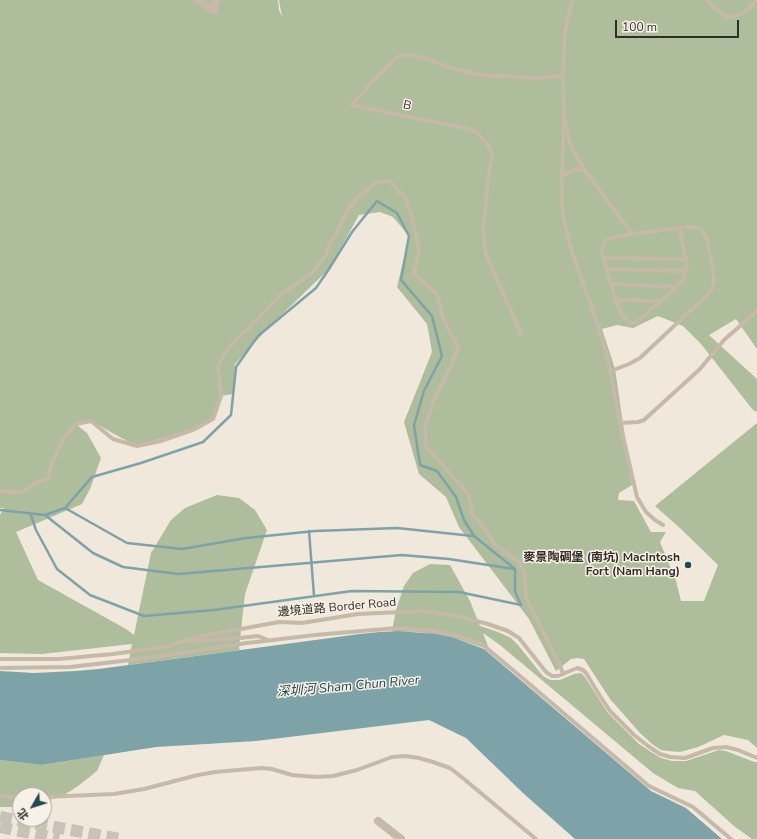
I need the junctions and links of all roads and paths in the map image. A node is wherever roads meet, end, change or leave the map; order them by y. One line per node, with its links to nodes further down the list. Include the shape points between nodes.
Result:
1 (198, 0): 2 (street, via 214,11)
2 (216, 0)
3 (572, 0): 6 (lane, via 565,32)
4 (707, 0): 5 (lane, via 728,18 743,13)
5 (756, 0)
6 (563, 76): 7 (lane); 21 (lane, B, via 537,78 481,75 408,54 393,61 352,105 465,128 480,136 488,145 492,154 483,230 486,254)
7 (564, 113): 8 (lane, via 572,150); 9 (lane)
8 (584, 169): 9 (lane, via 574,169); 11 (lane)
9 (562, 179): 22 (lane, via 562,206 566,229)
10 (679, 228): 11 (lane); 13 (lane); 22 (lane, via 698,228 703,232 708,242 713,287 640,358)
11 (632, 234): 12 (lane, via 606,240 603,245)
12 (603, 258): 13 (lane); 14 (lane)
13 (686, 258): 15 (lane)
14 (607, 269): 15 (lane); 16 (lane)
15 (685, 271): 17 (lane, via 684,278)
16 (611, 284): 17 (lane); 18 (lane)
17 (676, 287): 19 (lane)
18 (616, 300): 19 (lane); 19 (lane, via 622,315 630,323 635,323)
19 (661, 301)
20 (757, 312): 23 (lane, via 724,340 700,369 644,420)
21 (521, 334)
22 (611, 371): 23 (lane)
23 (620, 423): 25 (lane, via 637,497 646,512)
24 (0, 490): 30 (lane, via 22,492 48,478 64,439 76,424 92,421 113,439 137,446 195,429 213,419 221,396 218,367 224,354 279,296 312,273 326,255 350,207 358,197 377,182 390,181 406,199 412,217 419,250 414,273 437,294 444,321 458,347 433,402 425,427 426,446 468,494 473,515 495,545 518,562 525,575 526,598)
25 (663, 525)
26 (269, 640): 27 (lane, via 258,636); 29 (lane, via 70,667); 38 (lane, via 397,628 434,631 483,645 649,786 693,807)
27 (180, 642): 28 (lane, 邊境道路 Border Road, via 164,647 113,654 59,659); 30 (lane, 邊境道路 Border Road, via 279,622 302,623 358,614 423,611 453,615 508,631 519,638 546,672 552,676)
28 (0, 659)
29 (0, 668)
30 (563, 674): 31 (lane, 邊境道路 Border Road, via 577,668 583,670 610,711 634,735 660,754 685,758 713,748 726,747)
31 (757, 758)
32 (0, 796): 34 (lane)
33 (52, 797): 37 (lane, via 114,794 215,772 262,768 292,775 333,776 392,757 405,756 450,768)
34 (12, 798)
35 (378, 821): 36 (street)
36 (401, 839)
37 (536, 839)
38 (731, 839)

